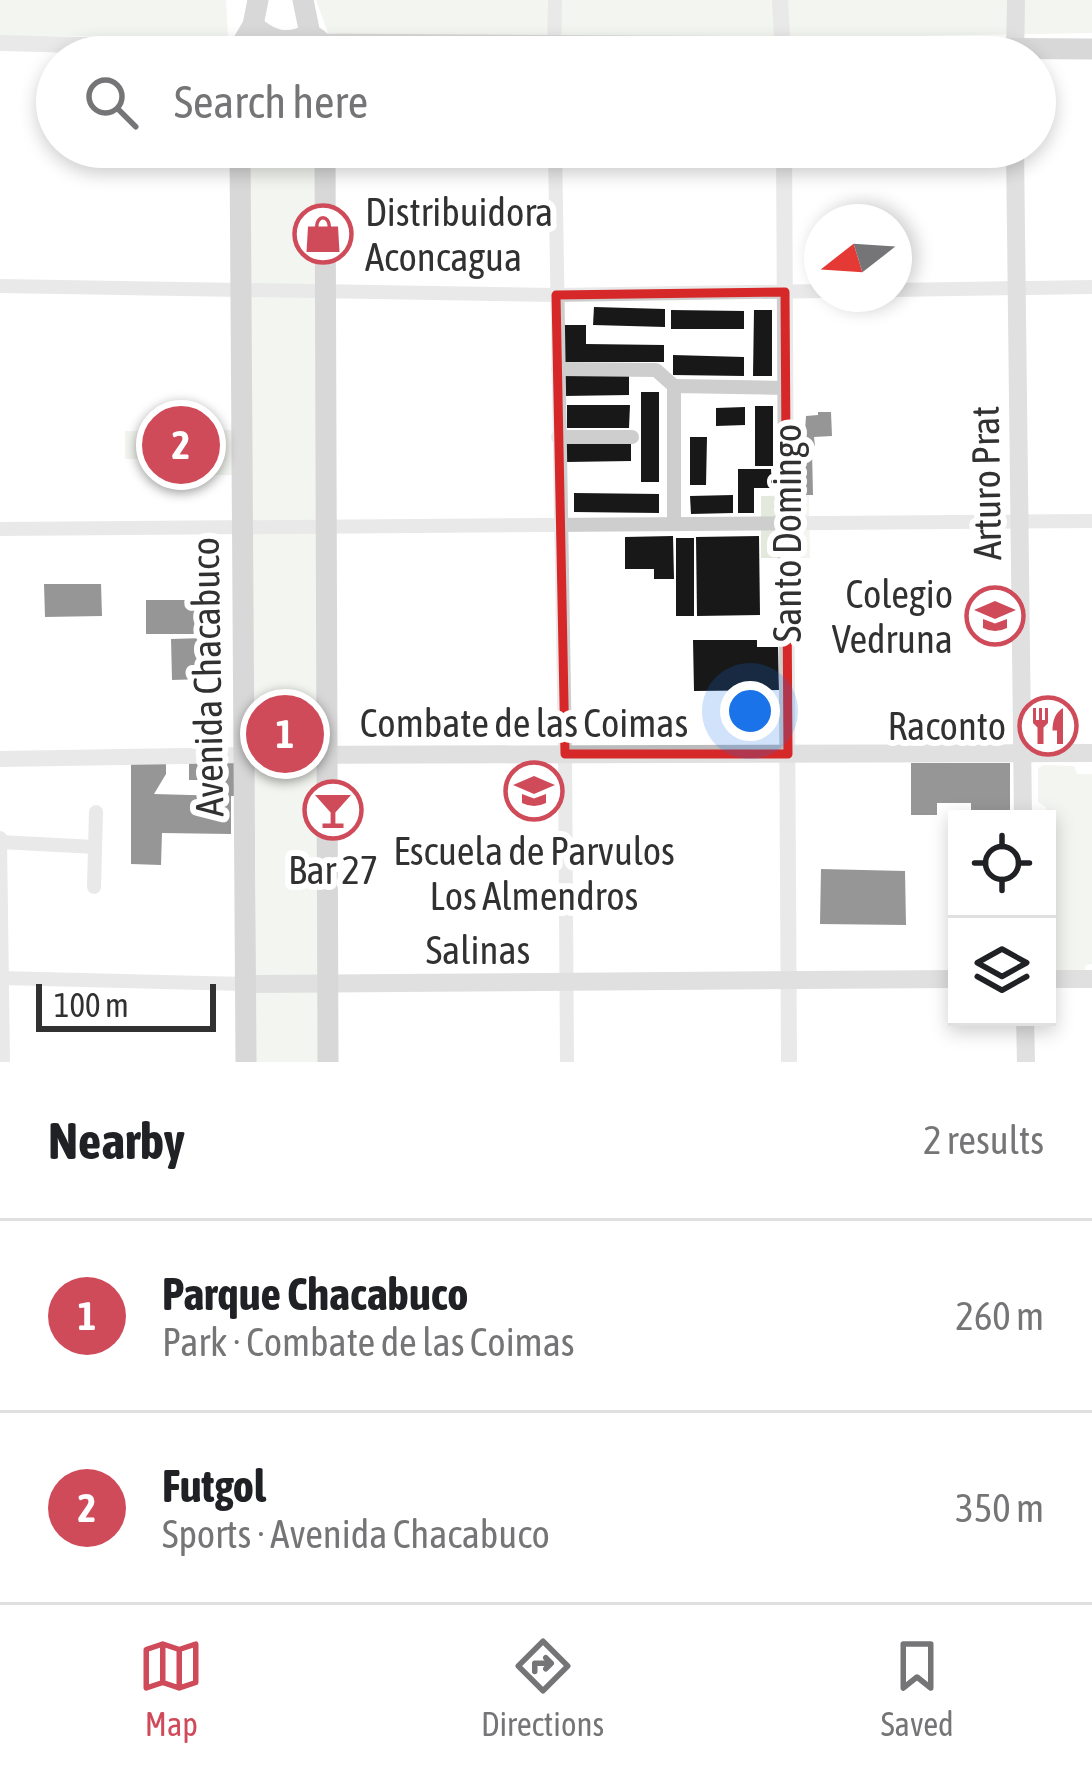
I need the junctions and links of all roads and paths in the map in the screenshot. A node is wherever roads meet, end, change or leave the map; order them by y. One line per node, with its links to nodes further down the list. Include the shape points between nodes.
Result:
1 (258, 0): 6 (main road)
2 (303, 0): 9 (main road)
3 (555, 0): 10 (street)
4 (780, 0): 11 (street)
5 (1016, 0): 12 (main road)
6 (253, 25): 7 (main road); 8 (main road)
7 (248, 36)
8 (266, 36)
9 (317, 36)
10 (554, 36)
11 (782, 36)
12 (1015, 36)
13 (0, 43): 14 (street)
14 (36, 47)
15 (1092, 49): 16 (main road)
16 (1056, 51)
17 (240, 168): 25 (main road, Avenida Chacabuco)
18 (325, 168): 27 (main road)
19 (555, 168): 30 (street)
20 (784, 168): 29 (street, Santo Domingo)
21 (1016, 168): 23 (main road, Arturo Prat)
22 (0, 286): 25 (street)
23 (1017, 287): 24 (street); 26 (street); 37 (main road, Arturo Prat)
24 (1092, 287)
25 (241, 289): 27 (street); 41 (main road, Avenida Chacabuco)
26 (912, 290)
27 (325, 291): 30 (street); 42 (main road)
28 (804, 291): 29 (street)
29 (785, 292): 30 (street); 33 (street, Santo Domingo)
30 (556, 295): 31 (street)
31 (558, 369): 32 (street, via 656,370); 35 (street)
32 (674, 386): 33 (street); 38 (street)
33 (786, 388): 39 (street, Santo Domingo)
34 (632, 436): 35 (street)
35 (558, 437): 40 (street)
36 (1092, 520): 37 (street)
37 (1020, 522): 39 (street); 44 (main road, Arturo Prat)
38 (674, 524): 39 (street); 40 (street)
39 (786, 524): 47 (street, Santo Domingo)
40 (560, 525): 42 (street); 46 (street)
41 (241, 526): 42 (street); 43 (street); 48 (main road, Avenida Chacabuco)
42 (326, 526): 49 (main road)
43 (0, 529)
44 (1022, 753): 45 (main road, Combate de las Coimas); 47 (main road, Combate de las Coimas); 51 (main road, Arturo Prat)
45 (1092, 753)
46 (565, 754): 47 (main road, Combate de las Coimas); 49 (main road, Combate de las Coimas); 61 (street)
47 (788, 754): 59 (street, Santo Domingo)
48 (245, 755): 49 (main road, Combate de las Coimas); 50 (street); 62 (main road, Avenida Chacabuco)
49 (327, 757): 63 (main road)
50 (0, 759)
51 (1023, 810)
52 (96, 812): 54 (street)
53 (0, 840): 54 (street); 56 (street)
54 (95, 847): 55 (street)
55 (94, 886)
56 (1, 978): 62 (street, Salinas); 65 (street)
57 (1056, 979): 58 (main road)
58 (1092, 979)
59 (787, 980): 60 (main road, Salinas); 61 (main road, Salinas); 69 (street, Santo Domingo)
60 (948, 980)
61 (566, 982): 63 (main road, Salinas); 68 (street)
62 (245, 984): 63 (main road, Salinas); 66 (main road, Avenida Chacabuco)
63 (328, 984): 67 (main road)
64 (1025, 1026): 70 (main road)
65 (3, 1062)
66 (246, 1062)
67 (328, 1062)
68 (567, 1062)
69 (789, 1062)
70 (1026, 1062)

